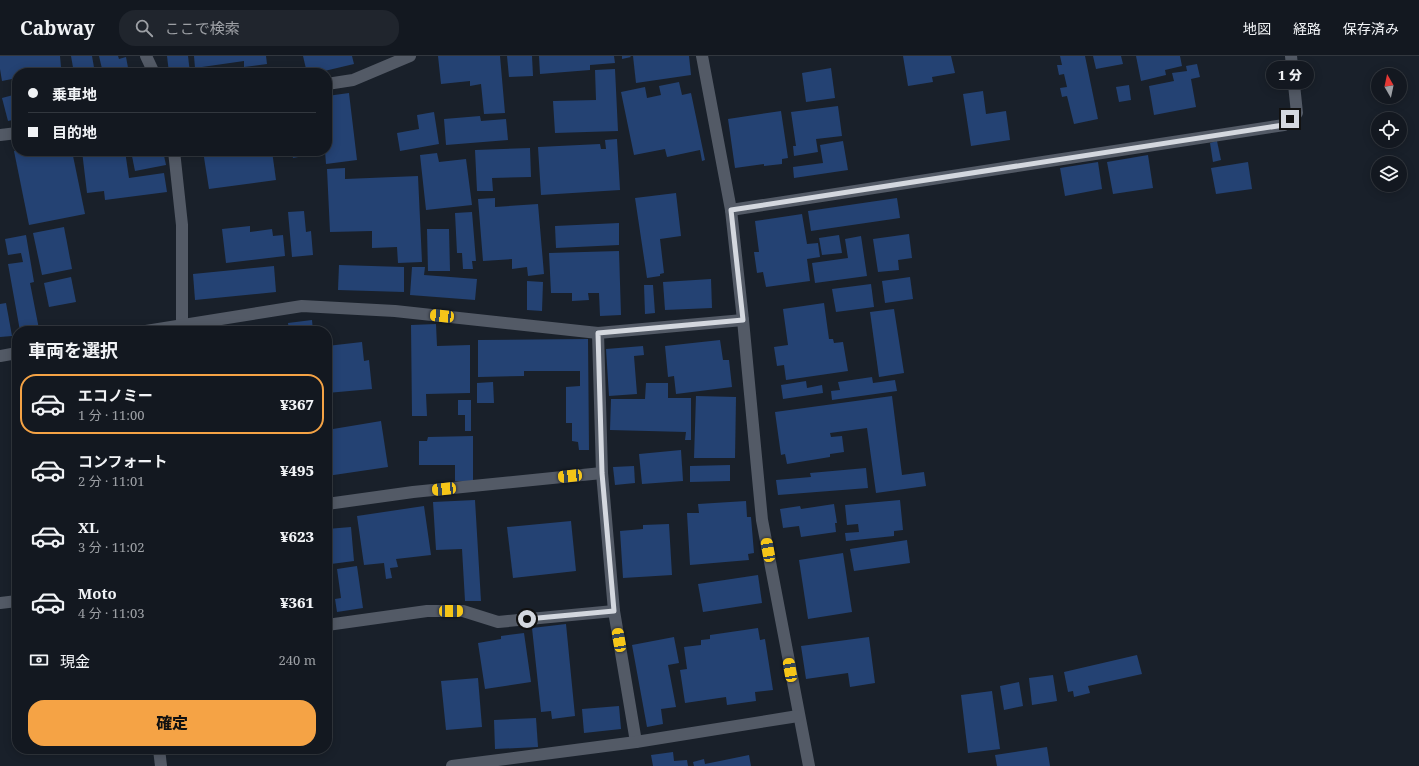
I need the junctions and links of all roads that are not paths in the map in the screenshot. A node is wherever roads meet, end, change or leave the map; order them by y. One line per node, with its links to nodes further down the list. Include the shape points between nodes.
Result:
1 (146, 56): 5 (street)
2 (410, 56): 6 (street, via 353,80)
3 (702, 56): 10 (street)
4 (1291, 56): 10 (street, via 1297,112 1284,125)
5 (152, 68)
6 (332, 83)
7 (12, 134): 8 (street)
8 (0, 136)
9 (175, 156): 12 (street, via 182,225)
10 (731, 210): 11 (street)
11 (743, 320): 14 (street); 23 (street, via 762,520)
12 (182, 326)
13 (193, 326): 14 (street, via 302,306 395,311)
14 (598, 333): 17 (street)
15 (12, 354): 16 (street)
16 (0, 356)
17 (602, 473): 18 (street, via 413,492); 21 (street)
18 (332, 503)
19 (12, 601): 20 (street)
20 (0, 603)
21 (614, 611): 22 (street, via 498,622 463,611 427,611); 24 (street)
22 (332, 624)
23 (798, 716): 24 (street); 28 (street)
24 (636, 742): 27 (street)
25 (160, 754): 26 (street)
26 (161, 766)
27 (452, 766)
28 (809, 766)

